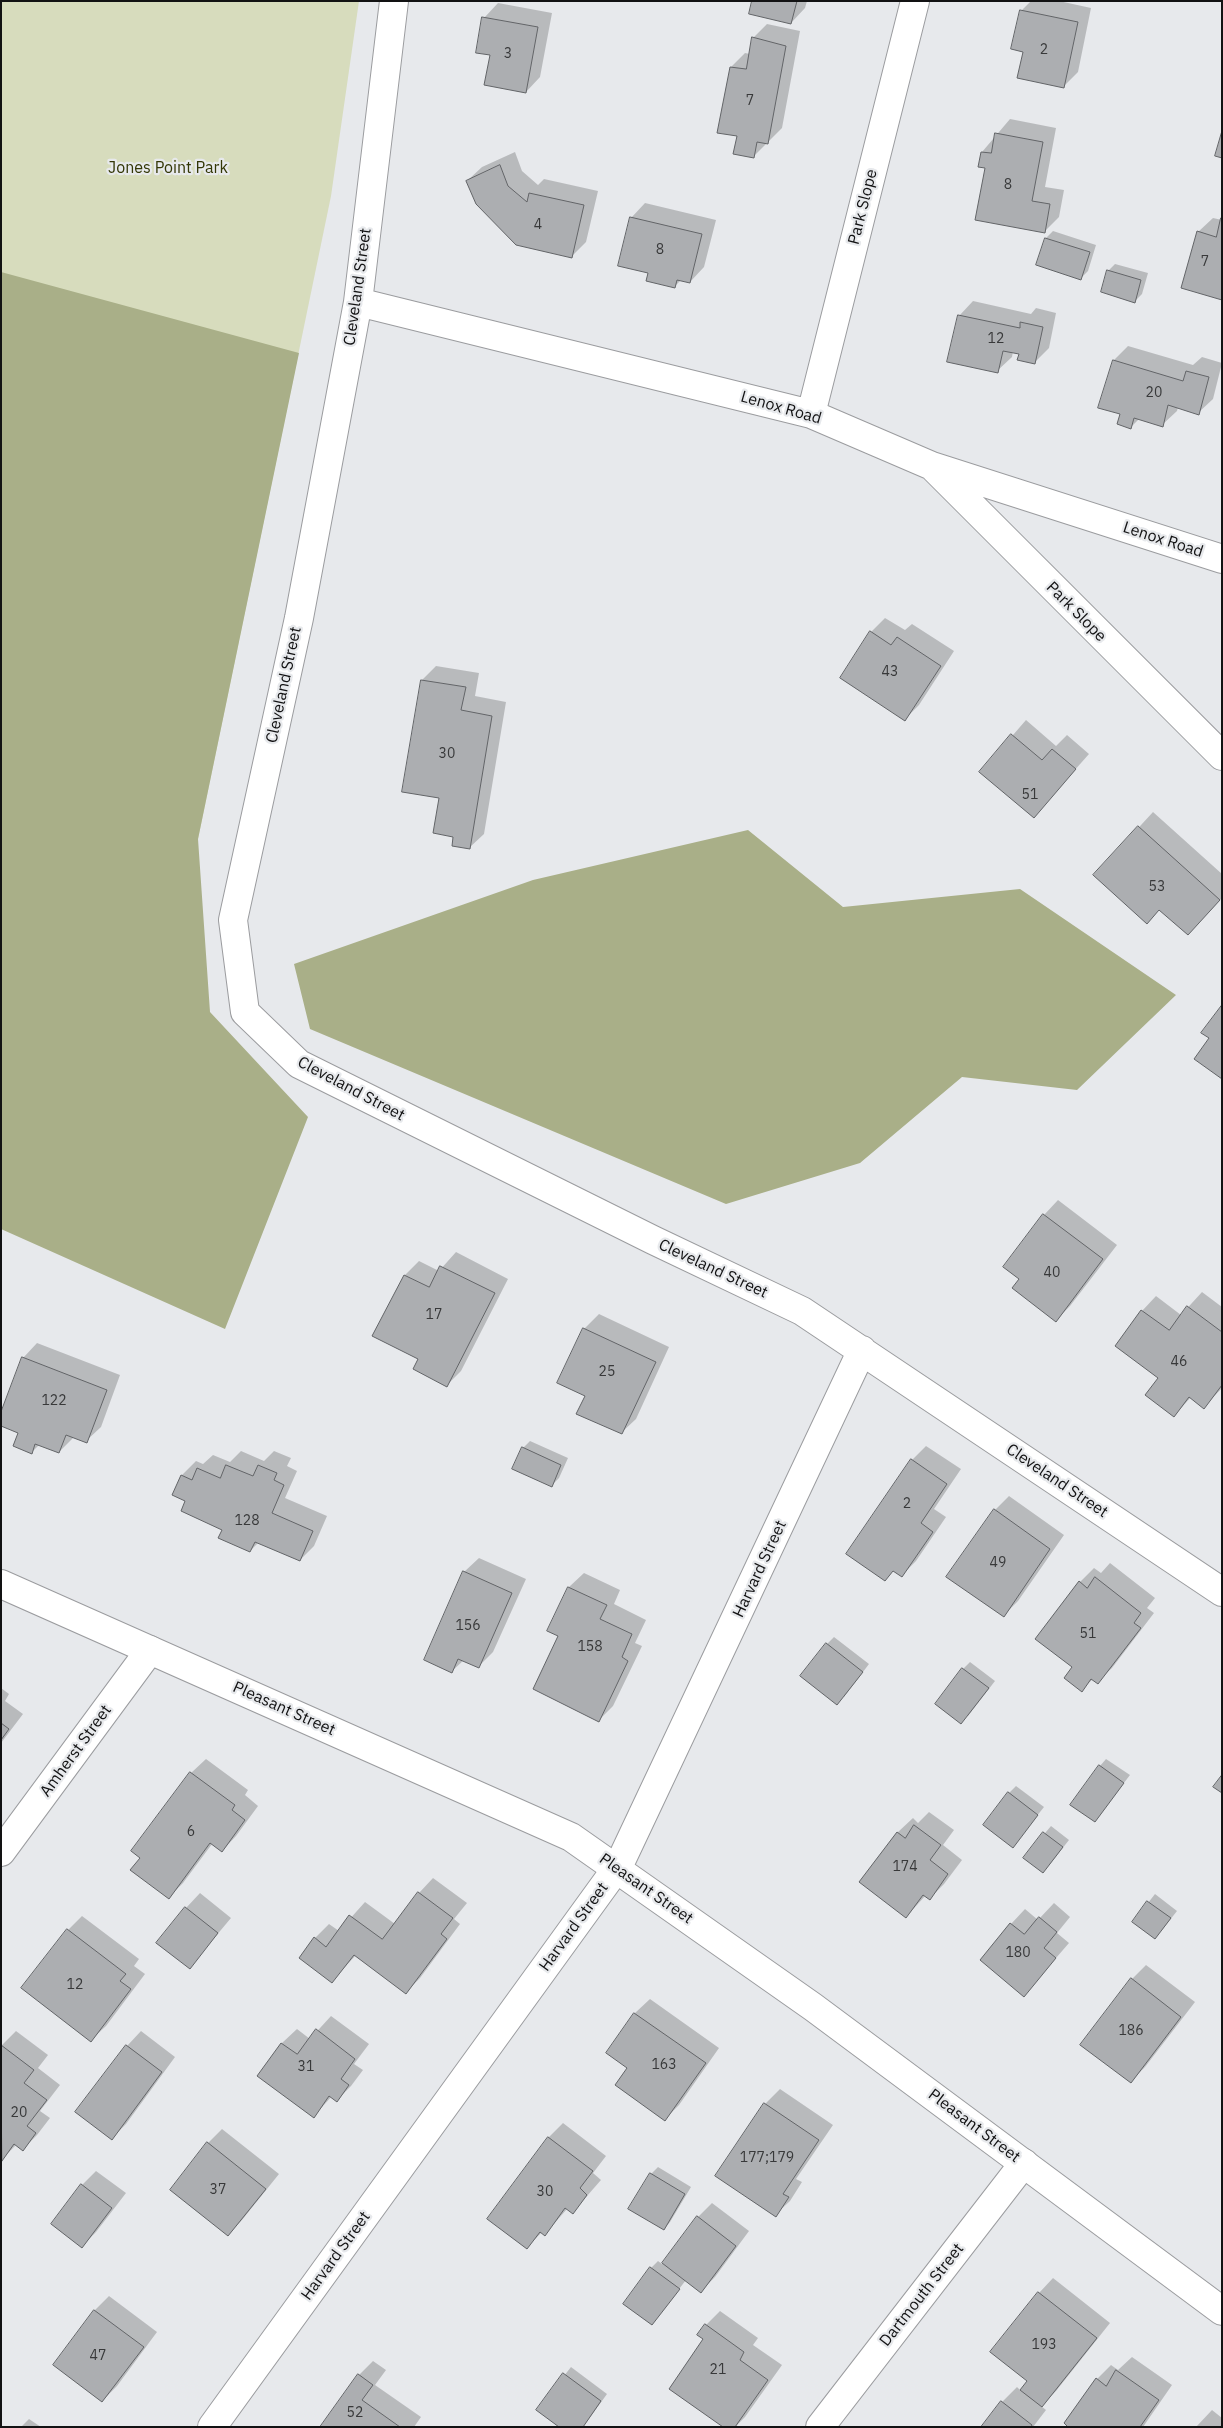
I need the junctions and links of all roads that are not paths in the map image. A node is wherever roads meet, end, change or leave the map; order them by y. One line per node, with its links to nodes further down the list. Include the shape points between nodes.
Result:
1 (394, 1): 3 (street, Cleveland Street)
2 (915, 1): 4 (street, Park Slope)
3 (358, 302): 4 (street, Lenox Road); 8 (street, Cleveland Street, via 299,618 233,920 245,1012 299,1064 802,1311)
4 (811, 414): 5 (street, Lenox Road)
5 (932, 466): 6 (street, Lenox Road); 7 (street, Park Slope)
6 (1222, 559)
7 (1222, 756)
8 (862, 1350): 10 (street, Cleveland Street); 13 (street, Harvard Street)
9 (1, 1584): 11 (street, Pleasant Street)
10 (1222, 1592)
11 (150, 1650): 12 (street, Amherst Street); 13 (street, Pleasant Street, via 571,1837)
12 (1, 1852)
13 (616, 1868): 14 (street, Pleasant Street, via 813,2007); 16 (street, Harvard Street)
14 (1024, 2163): 15 (street, Pleasant Street); 17 (street, Dartmouth Street)
15 (1222, 2311)
16 (212, 2427)
17 (820, 2427)

